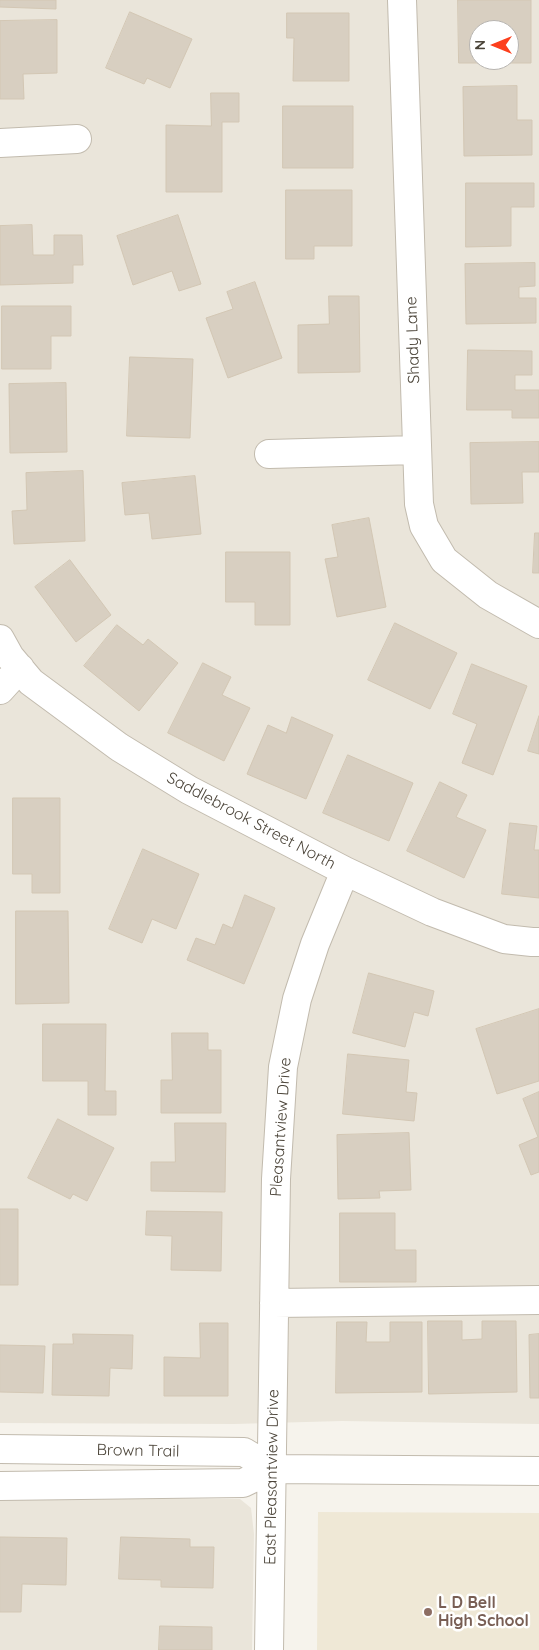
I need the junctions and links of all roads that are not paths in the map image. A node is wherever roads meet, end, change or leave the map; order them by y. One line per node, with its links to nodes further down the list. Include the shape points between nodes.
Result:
1 (402, 0): 4 (street, Shady Lane)
2 (77, 139): 3 (street)
3 (0, 143)
4 (416, 450): 5 (street); 6 (street, Shady Lane, via 419,504 424,526 444,560 488,595)
5 (269, 454)
6 (539, 624)
7 (0, 639): 8 (street, Saddlebrook Street North)
8 (20, 668): 9 (street); 10 (street, Saddlebrook Street North, via 31,682 119,747 189,790)
9 (0, 690)
10 (345, 871): 11 (street, Saddlebrook Street North, via 432,912 504,939); 13 (street, Pleasantview Drive, via 297,998 283,1066 276,1179)
11 (539, 942)
12 (539, 1300): 13 (street)
13 (274, 1303): 15 (street, East Pleasantview Drive)
14 (0, 1449): 15 (street, Brown Trail, via 244,1452)
15 (272, 1469): 16 (street, Brown Trail); 17 (street, Brown Trail, via 243,1483); 18 (street, East Pleasantview Drive)
16 (539, 1471)
17 (0, 1486)
18 (269, 1650)

